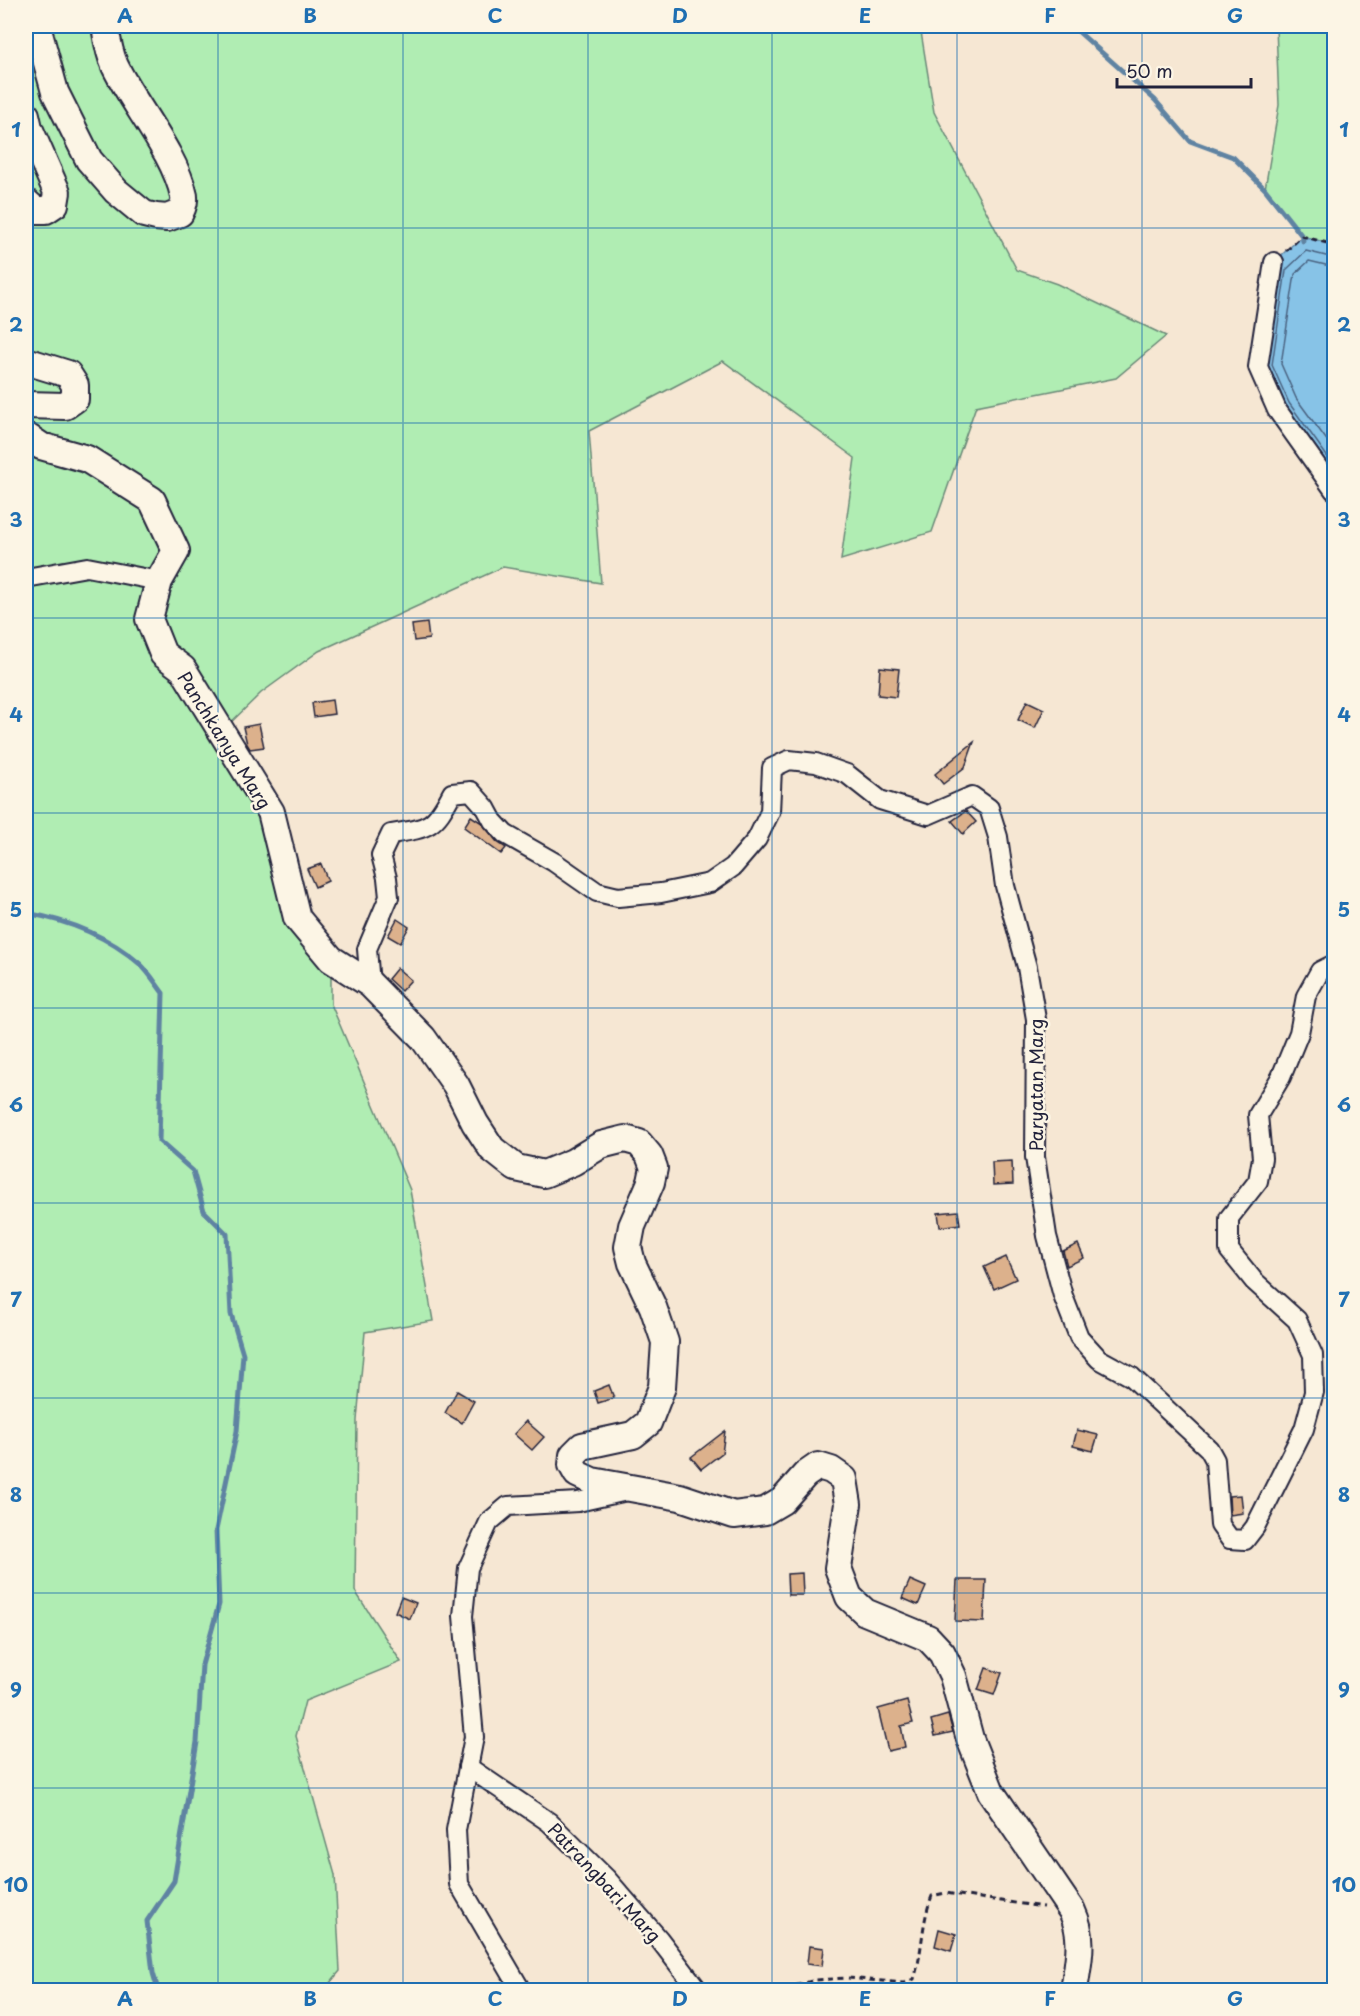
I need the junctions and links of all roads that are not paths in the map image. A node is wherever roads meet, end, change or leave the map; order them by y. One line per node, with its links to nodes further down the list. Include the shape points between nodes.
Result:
1 (37, 26): 2 (street, via 55,92 89,160 116,191 144,214 167,218 180,213 184,197 172,164 114,64)
2 (105, 26)
3 (26, 115): 4 (street, via 57,192 55,204 46,210 35,210)
4 (26, 202)
5 (1274, 262): 9 (street, via 1258,367 1277,410)
6 (26, 361): 7 (street, via 68,374 75,385 75,399 65,406)
7 (26, 405)
8 (26, 436): 11 (street, Panchkanya Marg, via 41,446 87,459 152,500 176,551)
9 (1335, 490)
10 (26, 578): 11 (street, via 87,567)
11 (159, 581): 13 (street, Panchkanya Marg, via 149,619 152,630 163,654 183,669 271,813 297,918 331,959)
12 (1335, 964): 13 (street, Paryatan Marg, via 1320,971 1306,996 1299,1033 1286,1066 1258,1115 1262,1158 1258,1181 1229,1218 1229,1250 1254,1281 1297,1320 1313,1355 1314,1392 1304,1429 1245,1540 1230,1539 1220,1525 1215,1460 1209,1449 1132,1377 1099,1359 1079,1337 1063,1296 1047,1236 1035,1157 1036,1018 1027,967 989,808 972,796 928,814 880,800 847,774 816,763 789,760 772,768 770,812 757,839 733,867 710,883 618,897 597,892 505,834 471,791 452,793 440,817 427,826 391,834 381,855 389,897 367,949)
13 (370, 984): 14 (street, Panchkanya Marg, via 423,1038 456,1085 492,1149 516,1168 544,1174 601,1145 625,1138 639,1143 649,1155 654,1168 651,1182 628,1247 665,1342 662,1387 648,1423 633,1435 582,1446 573,1455 572,1465 577,1474 592,1481)
14 (632, 1490): 15 (street, via 578,1502 508,1506 489,1521 468,1568 463,1616 474,1737); 18 (street, Panchkanya Marg, via 680,1497 743,1515 765,1511 782,1501 805,1475 818,1467 844,1479 848,1504 838,1568 849,1597 865,1612 928,1638 942,1653 991,1792 1078,1925 1080,1946)
15 (468, 1767): 16 (street, via 456,1830 459,1884); 17 (street, Patrangbari Marg, via 549,1822 606,1878)
16 (521, 1990)
17 (698, 1990)
18 (1074, 1990)

